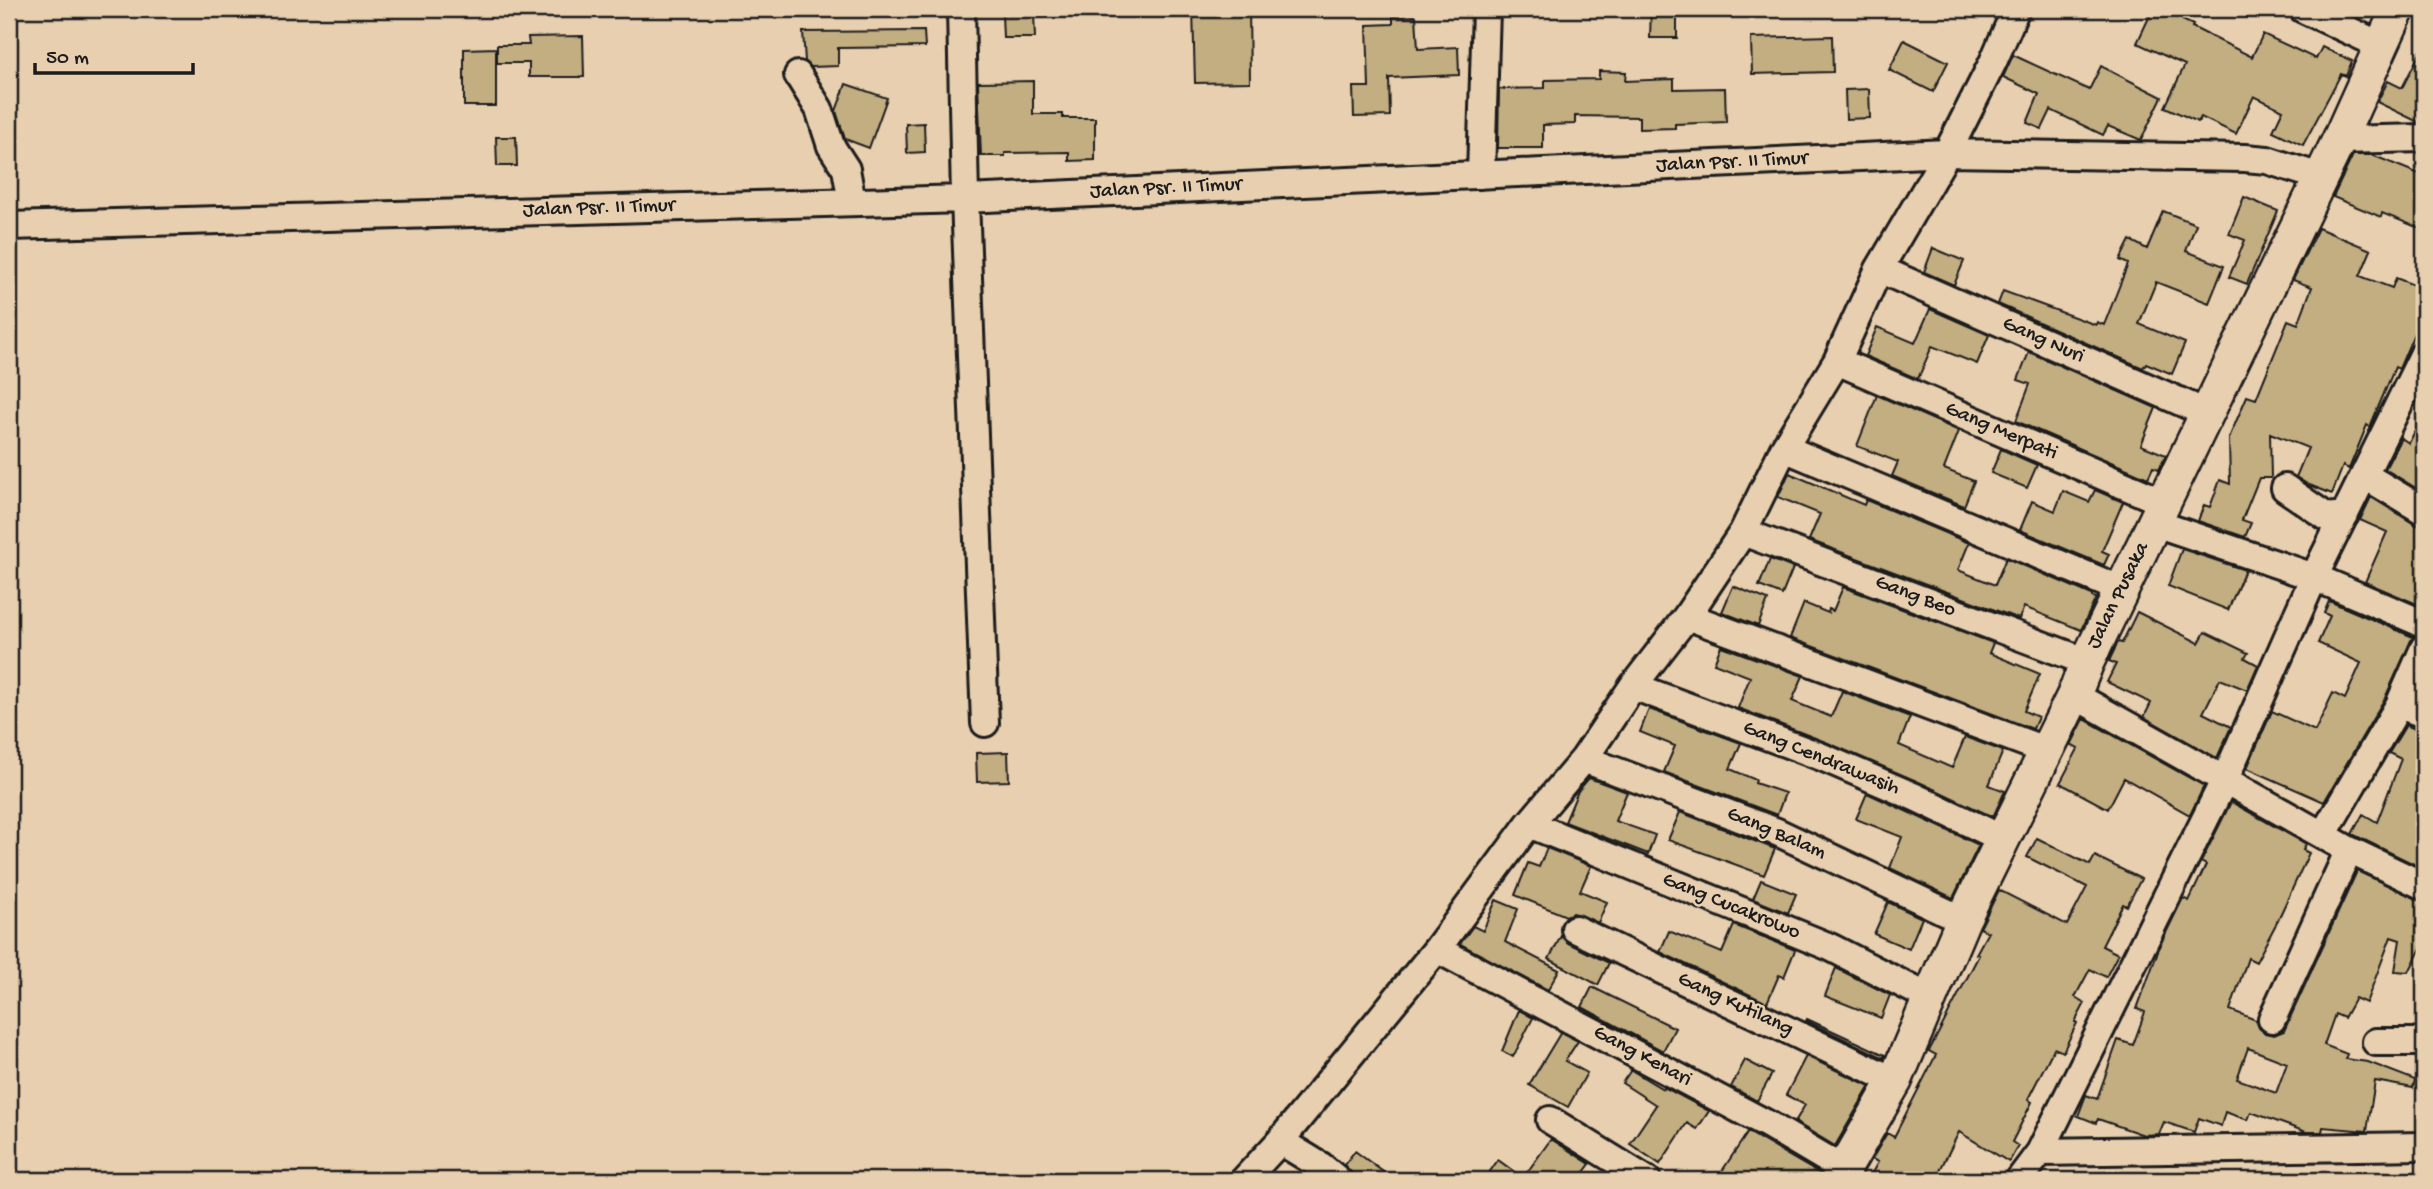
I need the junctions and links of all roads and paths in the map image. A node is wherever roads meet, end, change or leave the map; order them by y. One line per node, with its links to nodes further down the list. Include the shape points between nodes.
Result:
1 (961, 9): 13 (street)
2 (1486, 9): 11 (street)
3 (2017, 9): 10 (street)
4 (2303, 9): 6 (street)
5 (2398, 9): 6 (main road, Jalan Pusaka)
6 (2380, 45): 9 (main road, Jalan Pusaka)
7 (798, 75): 14 (street, via 846,169)
8 (2424, 138): 9 (street)
9 (2339, 140): 12 (main road, Jalan Pusaka)
10 (1947, 153): 11 (street, Jalan Psr. II Timur); 12 (street, Jalan Psr. II Timur, via 2245,158); 16 (street)
11 (1481, 175): 13 (street, Jalan Psr. II Timur)
12 (2320, 177): 19 (main road, Jalan Pusaka)
13 (965, 199): 14 (street, Jalan Psr. II Timur); 37 (street)
14 (852, 202): 15 (street, Jalan Psr. II Timur)
15 (9, 226)
16 (1879, 269): 17 (street); 19 (street, Gang Nuri)
17 (1838, 361): 20 (street); 24 (street, Gang Merpati)
18 (2422, 363): 21 (street)
19 (2206, 413): 24 (main road, Jalan Pusaka)
20 (1784, 449): 26 (street); 28 (street)
21 (2364, 475): 23 (street); 25 (street)
22 (2285, 488): 25 (street, via 2327,517)
23 (2424, 511)
24 (2160, 513): 27 (street, Gang Merpati); 28 (main road, Jalan Pusaka)
25 (2345, 514): 27 (street)
26 (1743, 533): 29 (street); 32 (street, Gang Beo)
27 (2314, 577): 30 (street, Gang Merpati); 40 (street)
28 (2122, 590): 32 (main road, Jalan Pusaka)
29 (1687, 616): 33 (street); 38 (street)
30 (2424, 624)
31 (2424, 648): 35 (street)
32 (2087, 662): 34 (main road, Jalan Pusaka)
33 (1633, 686): 39 (street); 43 (street, Gang Cendrawasih, via 1822,757)
34 (2074, 695): 38 (main road, Jalan Pusaka); 40 (street)
35 (2399, 705): 36 (street); 42 (street)
36 (2424, 714)
37 (985, 723)
38 (2047, 751): 43 (main road, Jalan Pusaka)
39 (1584, 759): 41 (street); 46 (street, Gang Balam, via 1777,832)
40 (2225, 779): 42 (street); 57 (street)
41 (1529, 824): 48 (street); 49 (street, Gang Cucakrowo, via 1830,947)
42 (2323, 835): 44 (street)
43 (2005, 840): 46 (main road, Jalan Pusaka)
44 (2349, 850): 45 (street); 50 (street)
45 (2424, 886)
46 (1963, 920): 49 (main road, Jalan Pusaka)
47 (1575, 929): 53 (street, Gang Kutilang)
48 (1437, 949): 55 (street); 58 (street, Gang Kenari, via 1769,1125)
49 (1930, 998): 53 (main road, Jalan Pusaka)
50 (2272, 1020)
51 (2376, 1042): 52 (street)
52 (2424, 1042)
53 (1895, 1081): 58 (main road, Jalan Pusaka)
54 (1550, 1120): 61 (street)
55 (1280, 1140): 59 (street); 60 (street)
56 (2424, 1146): 57 (street)
57 (2040, 1152): 62 (street)
58 (1842, 1175)
59 (1244, 1180)
60 (1338, 1180)
61 (1647, 1180)
62 (2019, 1180)

